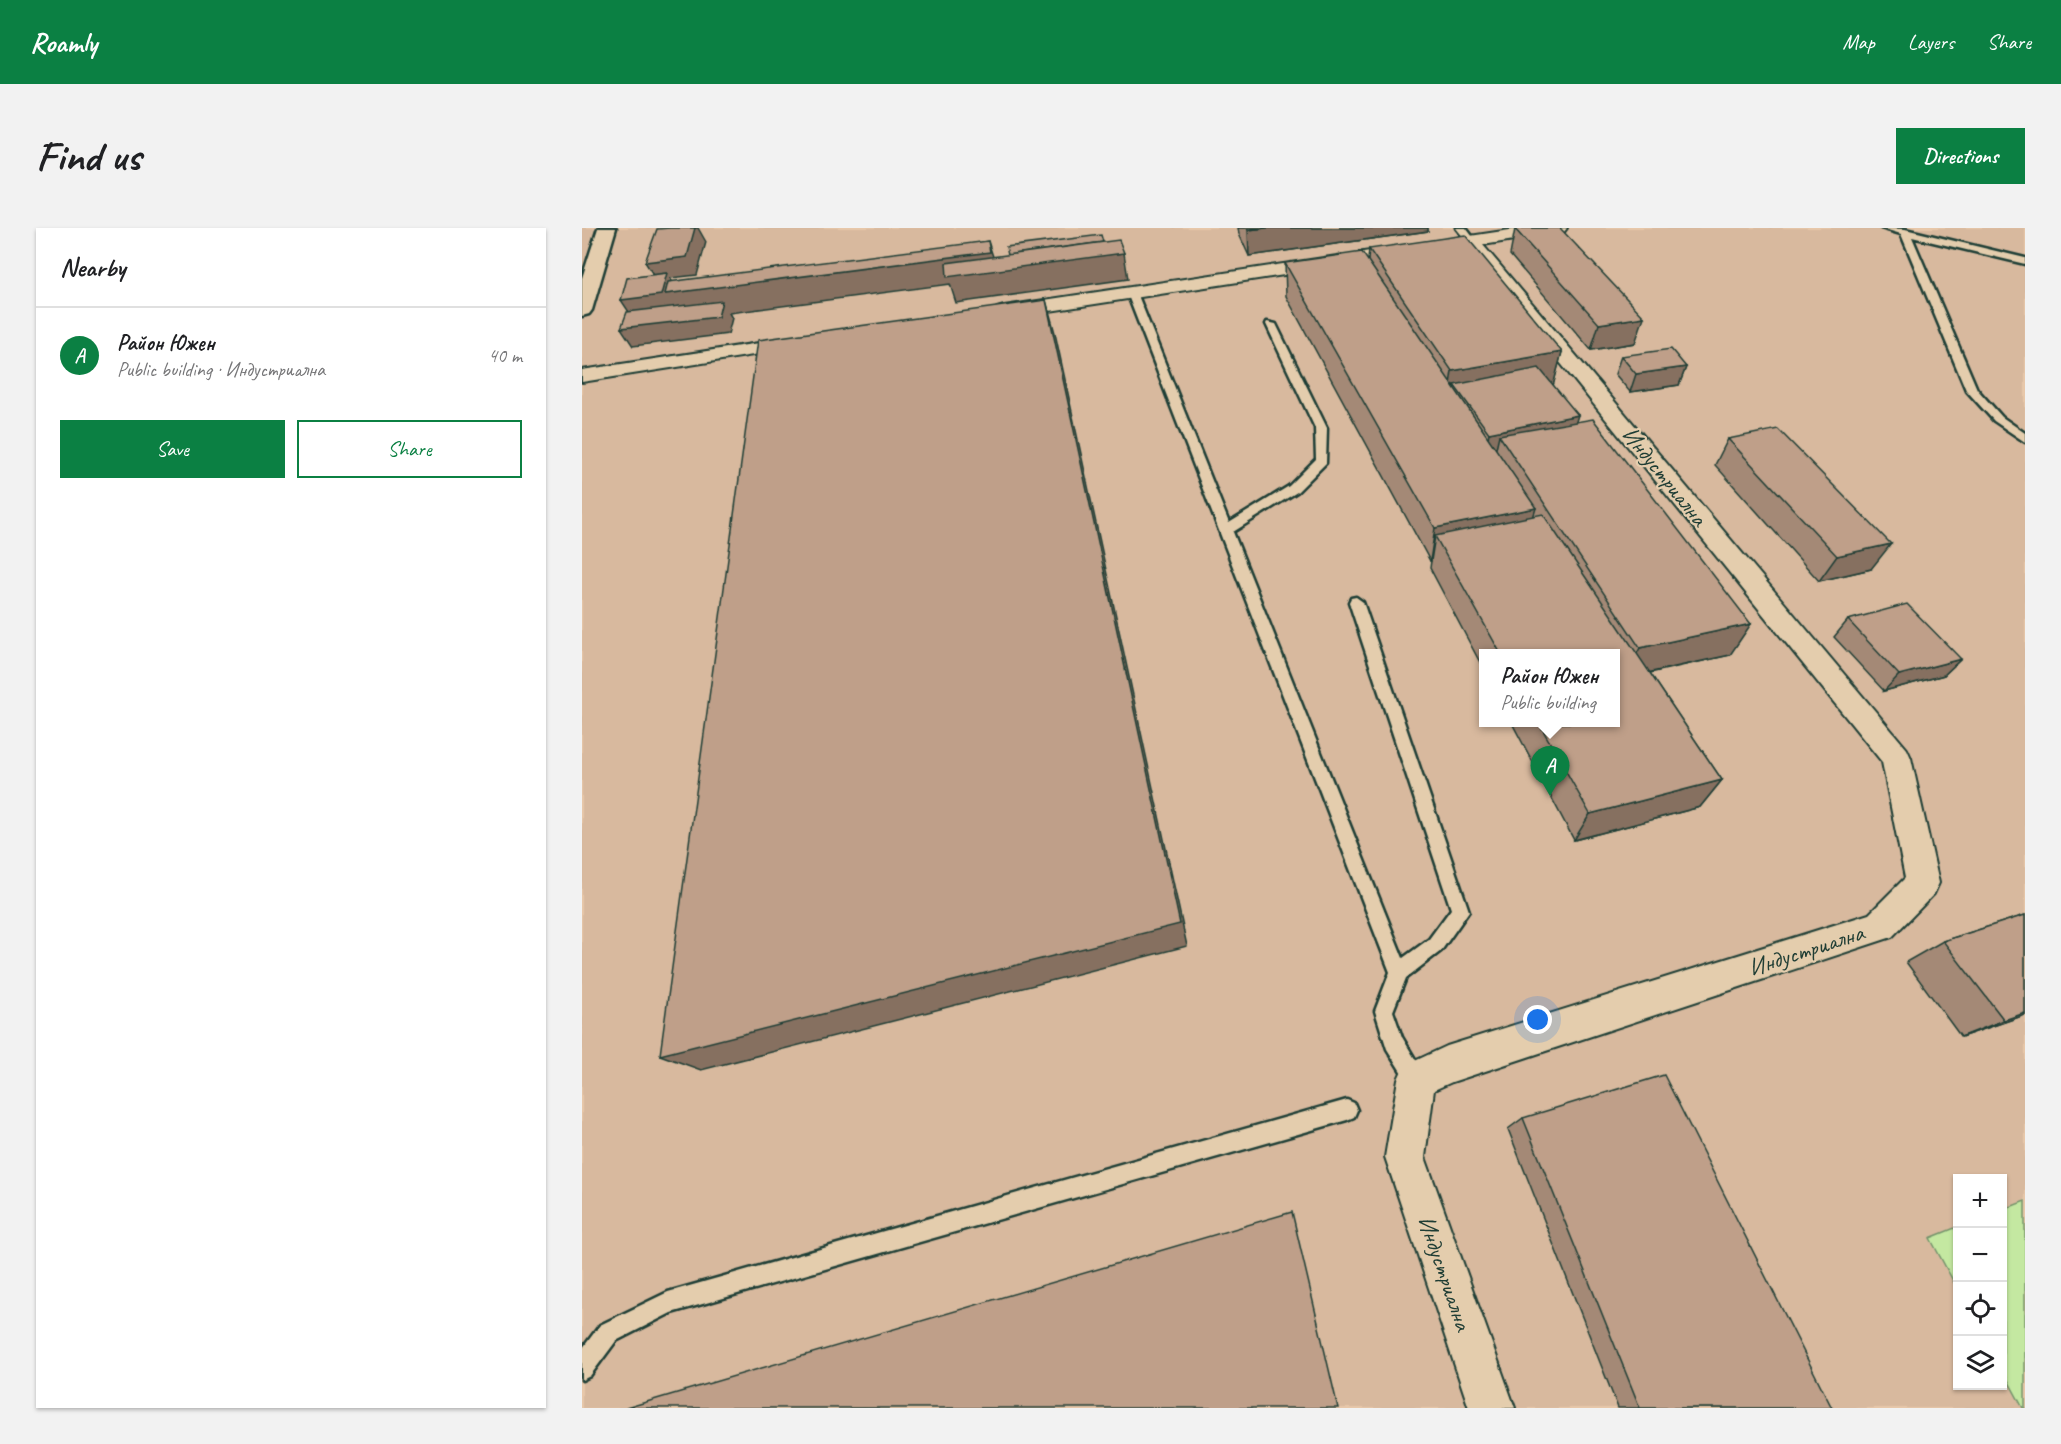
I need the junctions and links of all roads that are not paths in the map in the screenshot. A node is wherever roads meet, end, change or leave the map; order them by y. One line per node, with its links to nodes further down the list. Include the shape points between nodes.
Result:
1 (607, 228): 8 (main road)
2 (1558, 228): 5 (street)
3 (1886, 228): 4 (lane)
4 (1905, 232): 6 (lane); 13 (lane, via 1972,390 1998,419)
5 (1466, 234): 7 (street); 17 (street, Индустриална, via 1896,758 1922,883 1880,926)
6 (2025, 261)
7 (1132, 293): 9 (street); 14 (lane)
8 (582, 310)
9 (991, 314)
10 (1272, 324): 14 (lane, via 1321,428 1322,460 1293,489)
11 (816, 341): 12 (street)
12 (582, 376)
13 (2025, 438)
14 (1225, 531): 16 (lane)
15 (1356, 602): 16 (lane, via 1460,911 1435,945)
16 (1399, 972): 17 (lane, via 1384,1011 1394,1042)
17 (1417, 1078): 20 (street, Индустриална, via 1405,1157)
18 (1347, 1110): 19 (lane, via 668,1303 608,1333)
19 (582, 1368)
20 (1492, 1408)

